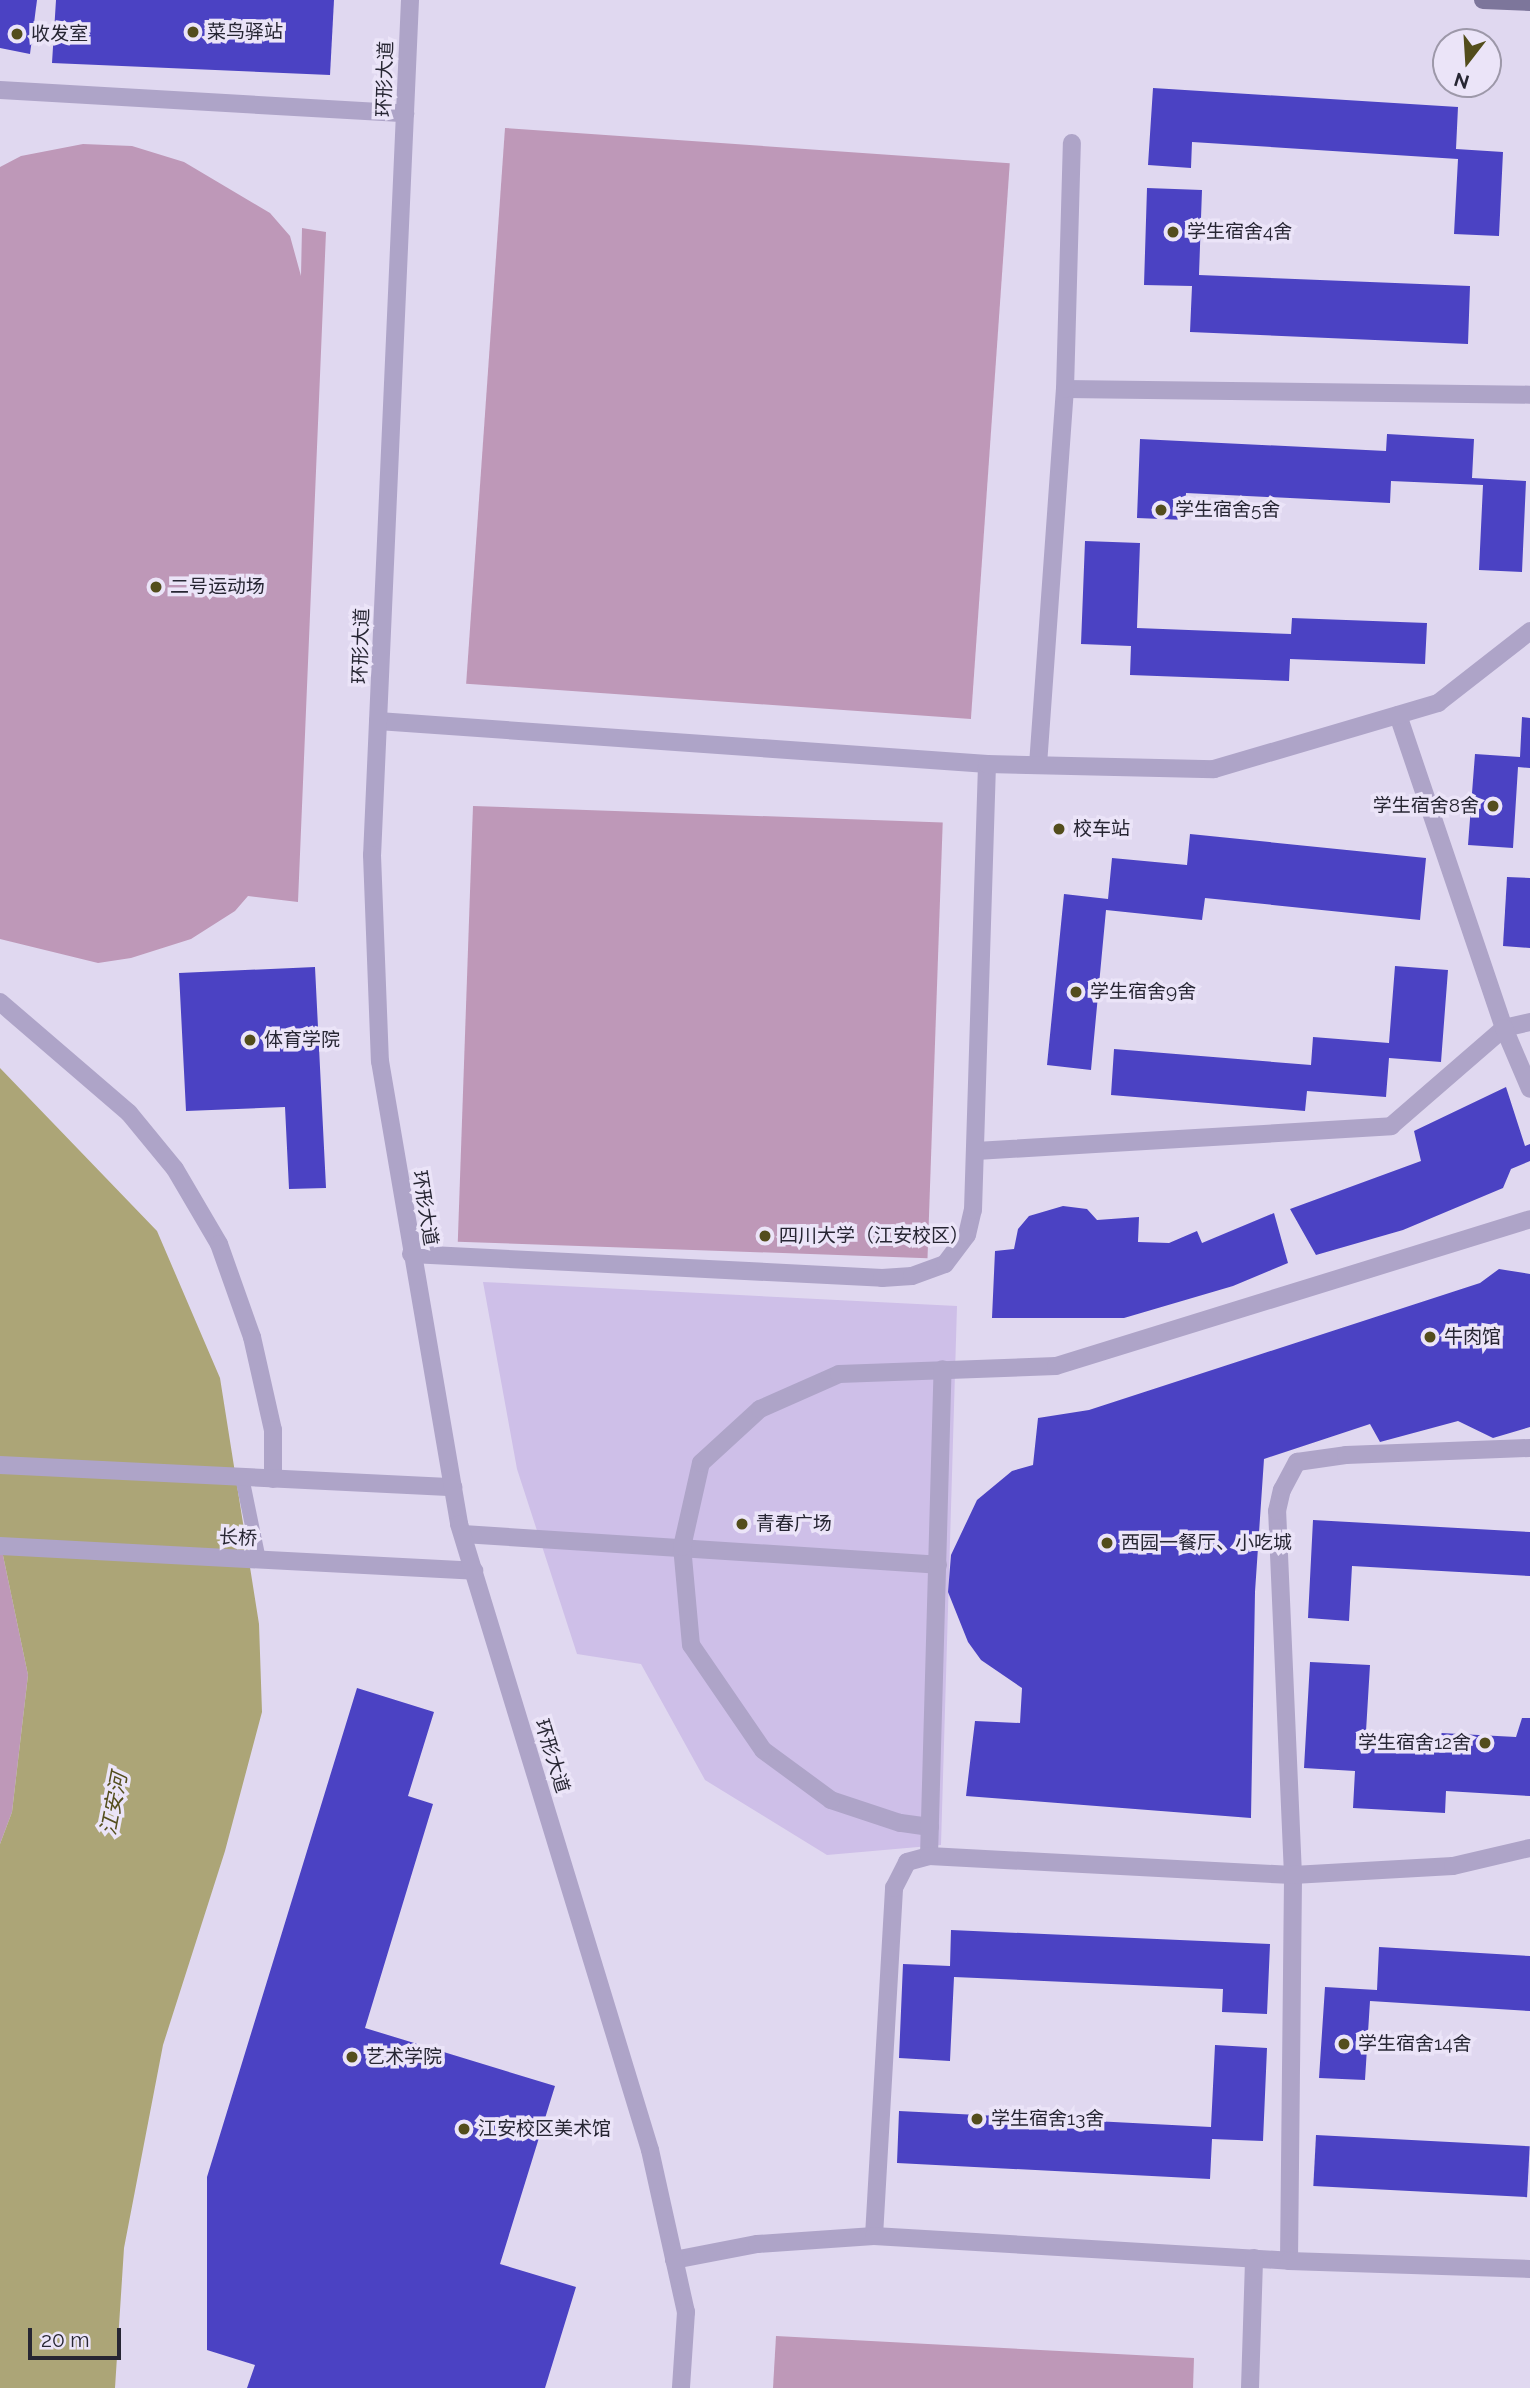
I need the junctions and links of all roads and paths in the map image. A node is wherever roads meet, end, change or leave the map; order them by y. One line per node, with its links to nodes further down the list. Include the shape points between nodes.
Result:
1 (410, 0): 5 (street, 环形大道)
2 (1483, 0): 3 (main road)
3 (1530, 2)
4 (0, 90): 5 (street)
5 (405, 113): 11 (street, 环形大道)
6 (1072, 143): 7 (street)
7 (1065, 389): 8 (street); 13 (street)
8 (1530, 395)
9 (1530, 631): 10 (street, via 1438,703)
10 (1398, 715): 13 (street, via 1214,769); 16 (street)
11 (378, 721): 12 (street); 20 (street, 环形大道, via 372,855 380,1061)
12 (987, 764): 13 (street); 18 (street)
13 (1038, 765)
14 (0, 1002): 25 (street, via 129,1113 175,1168 219,1244 252,1337 273,1430)
15 (1530, 1022): 16 (street)
16 (1504, 1028): 17 (street); 18 (street, via 1391,1126)
17 (1530, 1089)
18 (976, 1151): 20 (street, via 967,1235 945,1264 912,1276)
19 (1530, 1219): 21 (street, via 1056,1366)
20 (411, 1254): 26 (street, 环形大道)
21 (943, 1369): 29 (street, via 839,1374 760,1409 701,1463); 31 (street)
22 (1530, 1447): 36 (street, via 1346,1455 1297,1462 1277,1511)
23 (0, 1465): 24 (street)
24 (239, 1477): 25 (street); 30 (lane)
25 (273, 1479): 26 (street)
26 (453, 1488): 27 (street, 环形大道)
27 (463, 1534): 29 (street); 32 (street, 环形大道)
28 (0, 1546): 30 (street, 长桥)
29 (682, 1547): 31 (street); 33 (street, via 691,1645 763,1750 831,1800 900,1823)
30 (255, 1560): 32 (street, 长桥)
31 (938, 1564): 33 (street)
32 (474, 1571): 39 (street, 环形大道, via 650,2150)
33 (930, 1826): 35 (street)
34 (1530, 1848): 36 (street, via 1453,1866)
35 (929, 1856): 36 (street); 37 (street, via 907,1862 894,1888)
36 (1293, 1875): 40 (street)
37 (874, 2236): 38 (street); 39 (street, via 757,2244)
38 (1254, 2258): 40 (street); 43 (street)
39 (674, 2260): 42 (street, 环形大道, via 686,2312)
40 (1289, 2262): 41 (street)
41 (1530, 2269)
42 (681, 2388)
43 (1250, 2388)

